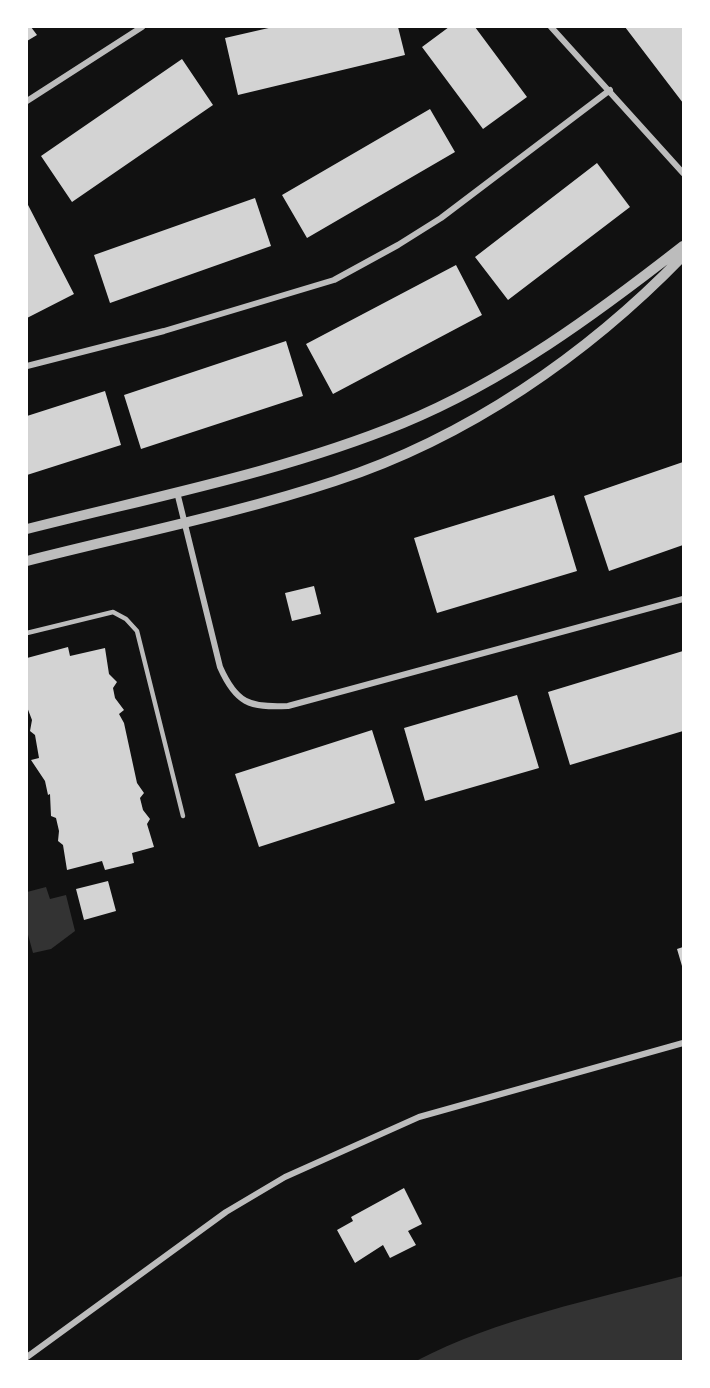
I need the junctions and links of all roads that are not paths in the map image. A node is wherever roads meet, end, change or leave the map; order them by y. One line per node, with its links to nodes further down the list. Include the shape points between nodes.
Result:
1 (142, 27): 4 (street)
2 (551, 27): 3 (street)
3 (610, 90): 5 (street); 8 (street, via 441,218 334,280 164,331)
4 (27, 101)
5 (683, 173)
6 (683, 246): 9 (street, via 553,341 447,402 327,452)
7 (683, 256): 10 (street, via 640,301 595,338 484,413 422,445 336,481)
8 (27, 366)
9 (177, 492): 10 (street); 11 (street)
10 (184, 521): 12 (street); 13 (street, via 220,667 229,687 243,701 264,707 288,706)
11 (27, 529)
12 (27, 561)
13 (683, 599)
14 (27, 633): 15 (lane, via 112,612 137,631)
15 (183, 816)
16 (683, 1043): 17 (street, via 419,1116 285,1177 226,1212)
17 (27, 1357)

